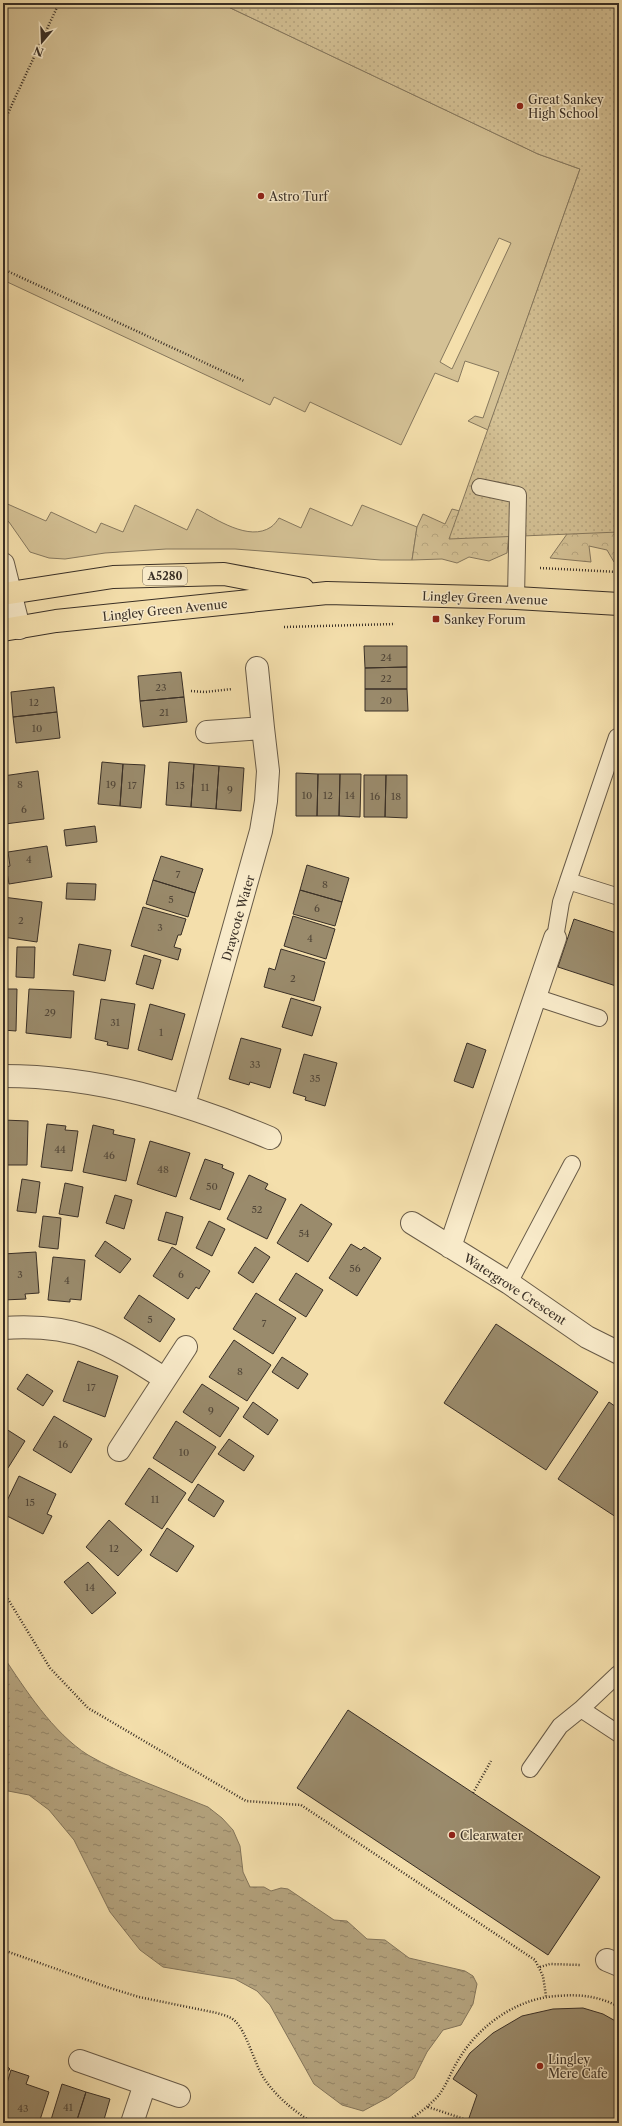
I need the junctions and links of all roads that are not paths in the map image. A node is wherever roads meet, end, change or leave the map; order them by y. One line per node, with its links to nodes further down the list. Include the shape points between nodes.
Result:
1 (480, 487): 5 (lane, via 518,494)
2 (3, 564): 3 (street)
3 (7, 593): 4 (main road, Lingley Green Avenue / A5280, via 113,577 224,574); 7 (street)
4 (327, 593): 5 (main road, Lingley Green Avenue / A5280); 7 (main road, Lingley Green Avenue / A5280, via 56,621)
5 (516, 598): 6 (main road, Lingley Green Avenue / A5280)
6 (619, 604)
7 (11, 629)
8 (258, 677): 9 (street, Draycote Water)
9 (263, 728): 10 (street); 18 (street, Draycote Water, via 268,771 261,831)
10 (207, 732)
11 (617, 737): 12 (lane)
12 (568, 881): 13 (lane); 14 (lane, via 561,902)
13 (619, 898)
14 (555, 938): 15 (street)
15 (535, 997): 16 (lane); 22 (street)
16 (599, 1018)
17 (3, 1076): 18 (street, via 81,1081 129,1090)
18 (184, 1105): 19 (street)
19 (270, 1138)
20 (572, 1164): 23 (lane)
21 (412, 1223): 22 (street, Watergrove Crescent)
22 (450, 1247): 23 (street, Watergrove Crescent)
23 (510, 1283): 26 (street, Watergrove Crescent, via 587,1337)
24 (3, 1328): 27 (street, via 51,1328 92,1337 128,1355)
25 (186, 1347): 27 (street)
26 (619, 1353)
27 (165, 1379): 28 (street)
28 (119, 1450)
29 (618, 1674): 30 (lane)
30 (581, 1709): 31 (lane); 32 (lane, via 560,1726)
31 (619, 1734)
32 (530, 1769)
33 (80, 2061): 34 (street)
34 (145, 2084): 35 (street); 36 (street)
35 (178, 2096)
36 (132, 2123)

